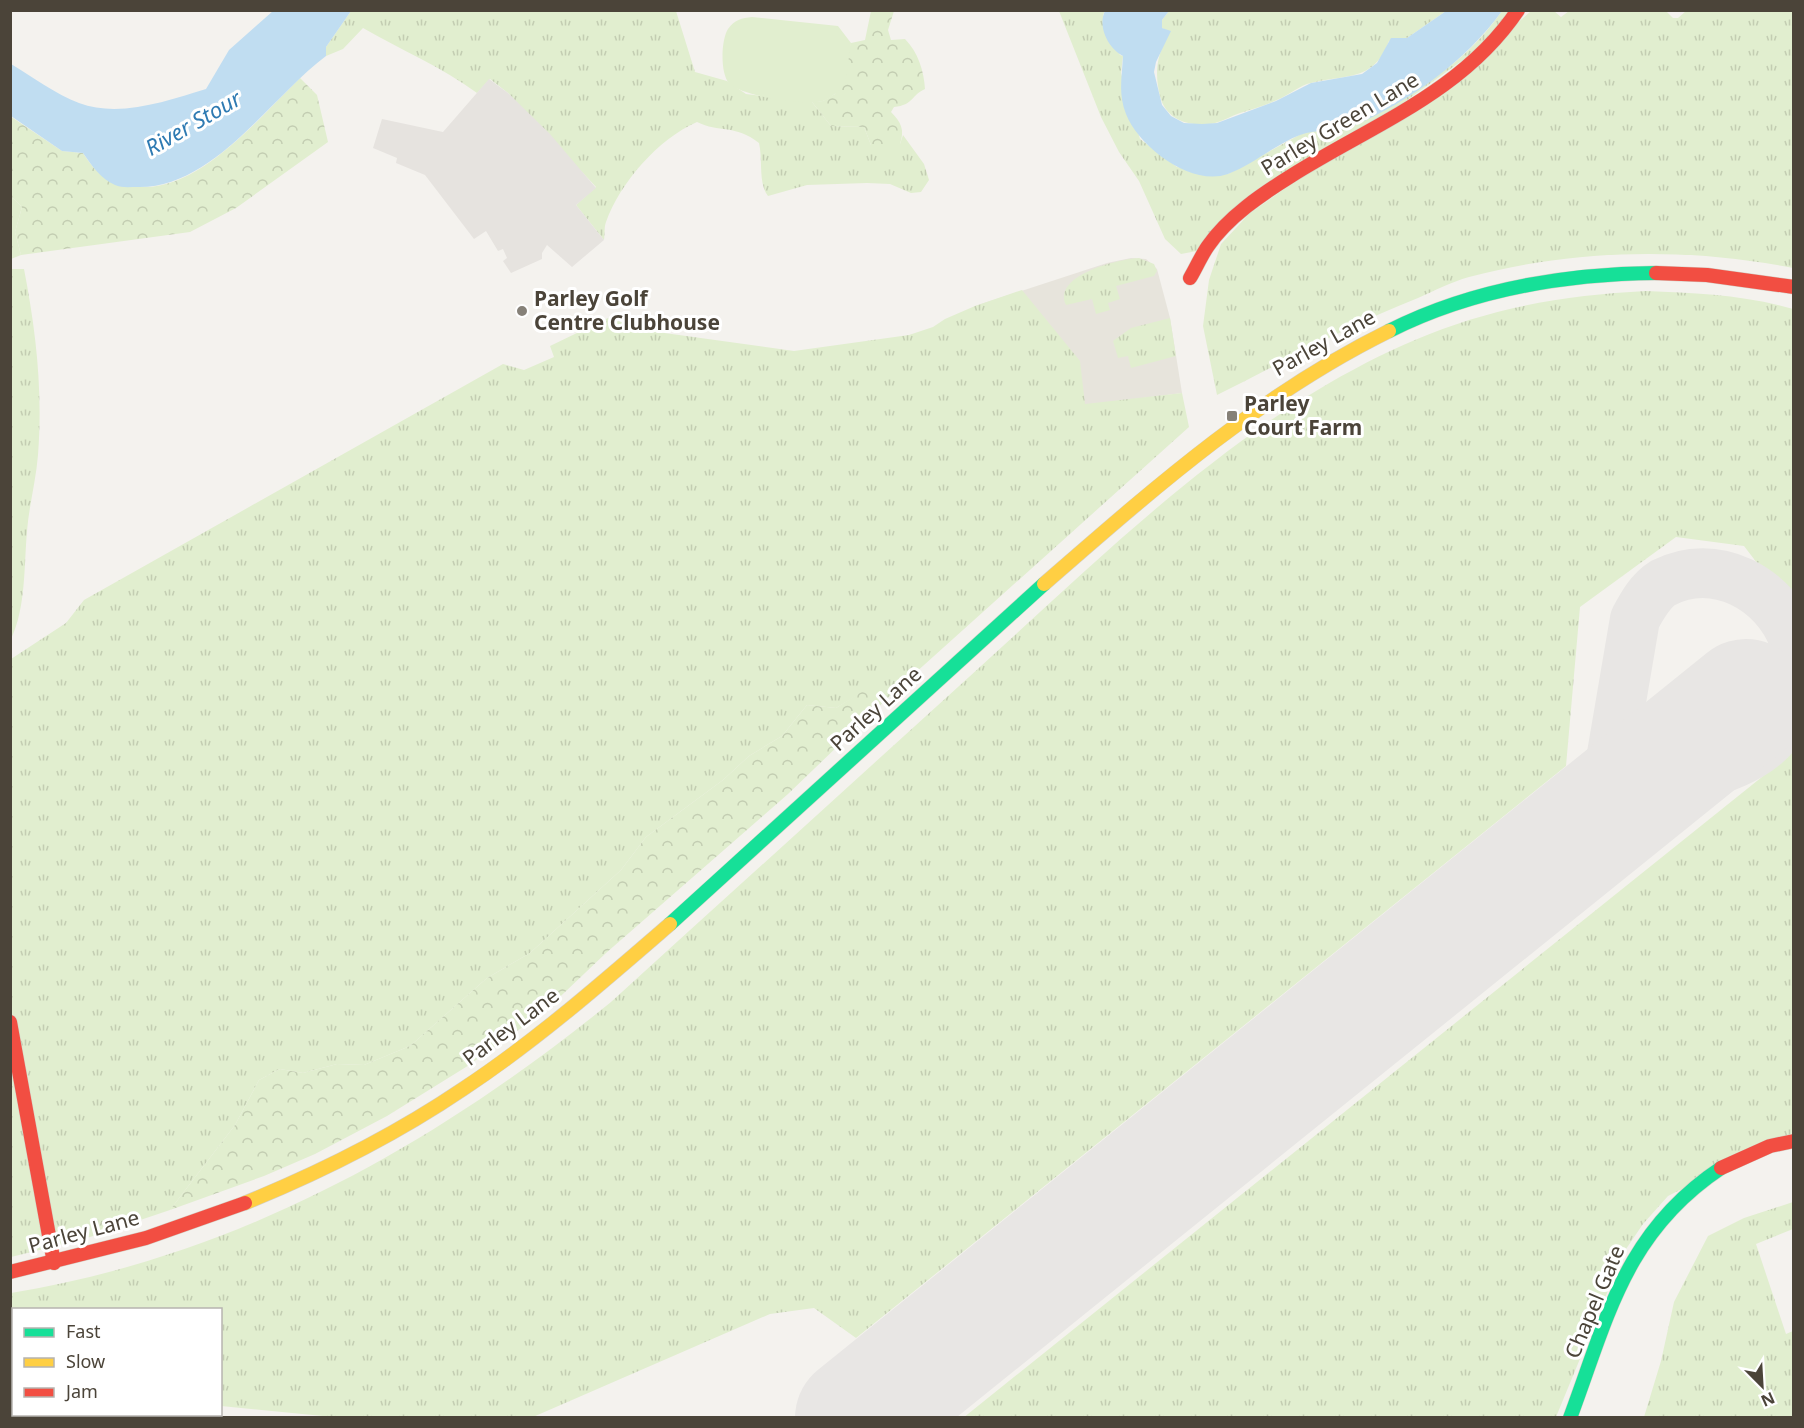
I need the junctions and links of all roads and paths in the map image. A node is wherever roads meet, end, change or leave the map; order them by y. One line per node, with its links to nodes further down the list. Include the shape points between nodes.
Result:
1 (1518, 10): 2 (main road, Parley Green Lane, via 1508,27 1472,66 1232,217 1194,264)
2 (1190, 278)
3 (1794, 287): 6 (main road, Parley Lane, via 1698,273 1571,277 1518,286 1453,304 1329,360 1206,445 1047,581 608,978 518,1051 419,1118 289,1186 131,1243)
4 (10, 1022): 6 (main road)
5 (1794, 1141): 8 (main road, Chapel Gate, via 1746,1156 1713,1174 1665,1215 1633,1260)
6 (54, 1263): 7 (main road, Parley Lane)
7 (10, 1272)
8 (1570, 1418)

